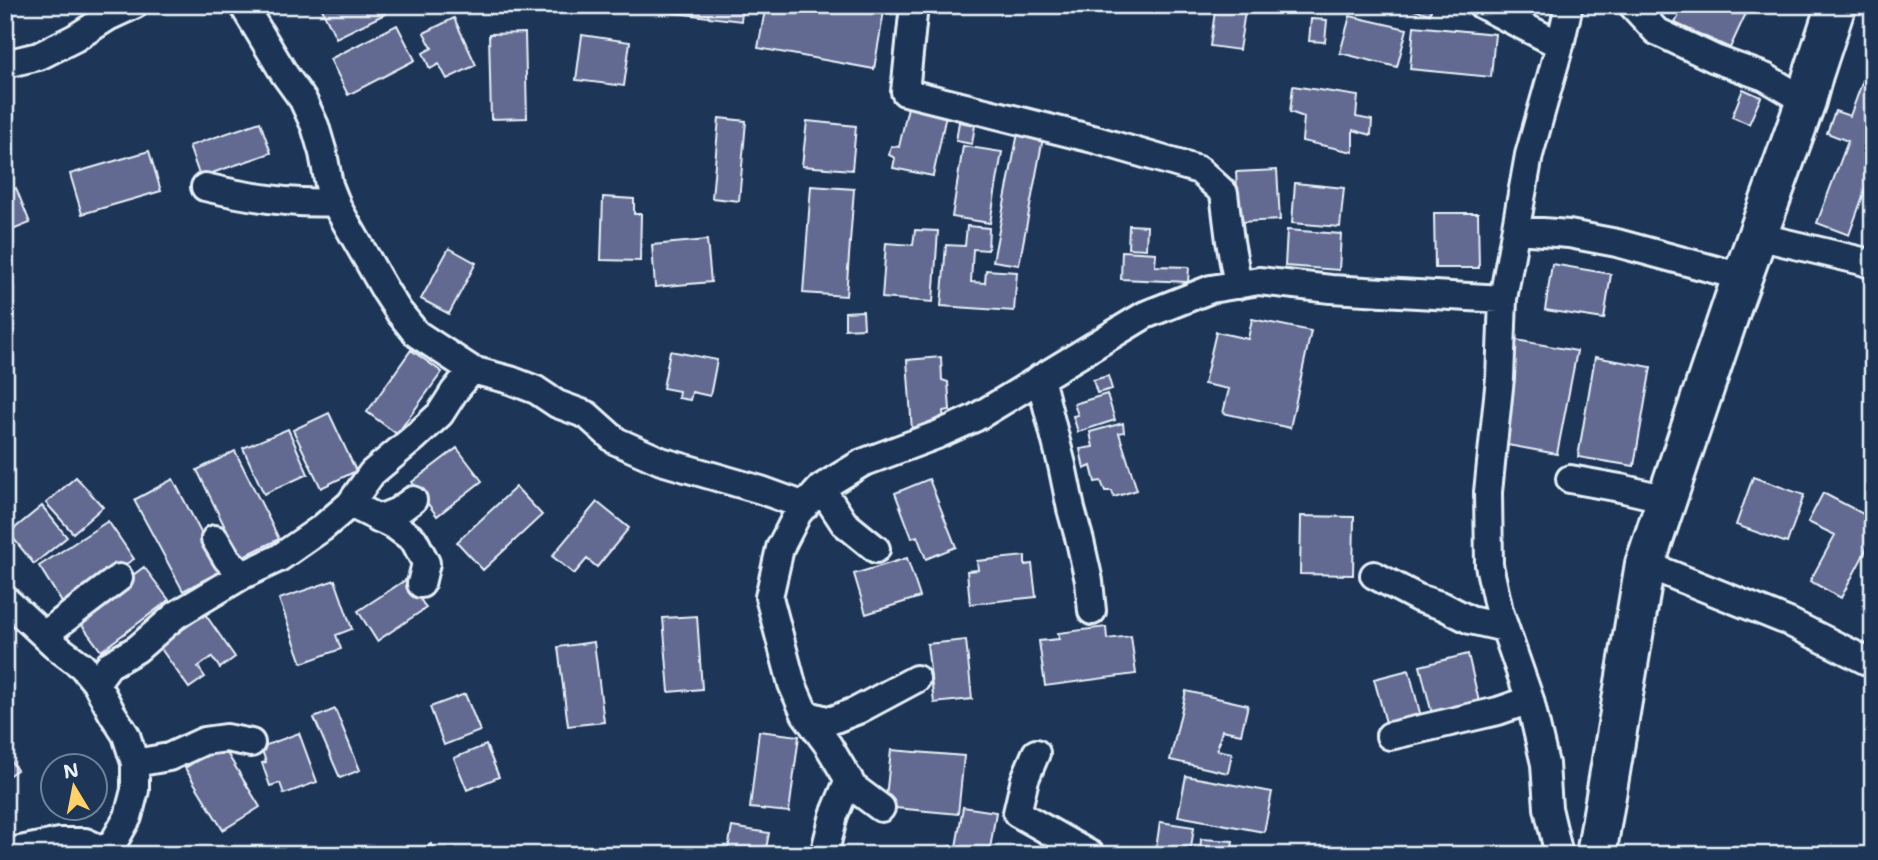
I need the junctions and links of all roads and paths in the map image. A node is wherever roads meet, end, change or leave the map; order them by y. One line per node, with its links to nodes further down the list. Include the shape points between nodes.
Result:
1 (134, 5): 8 (street)
2 (243, 5): 13 (street, via 316,126)
3 (914, 5): 18 (street, via 905,92 1199,170 1224,193)
4 (1482, 5): 9 (street)
5 (1569, 5): 9 (street)
6 (1632, 5): 11 (street, via 1657,31 1765,77)
7 (1836, 5): 11 (street)
8 (95, 13): 10 (street, via 75,38 39,56)
9 (1560, 45): 14 (street, via 1529,155)
10 (5, 64)
11 (1807, 101): 15 (street)
12 (205, 187): 13 (street, via 312,204)
13 (336, 202): 20 (street, via 398,313 417,334)
14 (1516, 230): 17 (street, via 1618,243); 19 (street)
15 (1757, 236): 16 (street); 17 (street)
16 (1873, 265)
17 (1742, 277): 24 (street)
18 (1238, 285): 19 (street, via 1259,281); 21 (street, via 1211,289 1144,315)
19 (1503, 299): 37 (street, via 1488,492 1489,565)
20 (472, 370): 23 (street, via 536,390 587,415 616,441 662,461 761,490); 26 (street, via 440,414 372,473)
21 (1040, 378): 23 (street, via 975,418 862,463); 36 (street, via 1089,581)
22 (1570, 479): 24 (street)
23 (813, 497): 29 (street); 43 (street, via 798,513 780,548 769,597 792,684)
24 (1667, 499): 30 (street)
25 (413, 500): 27 (street)
26 (350, 504): 27 (street); 31 (street, via 279,558)
27 (378, 519): 34 (street, via 414,540 426,563)
28 (215, 539): 31 (street)
29 (876, 549)
30 (1645, 564): 39 (street, via 1789,622); 52 (street)
31 (243, 575): 41 (street, via 176,615 137,649 109,665)
32 (1374, 575): 37 (street, via 1470,620)
33 (119, 578): 38 (street)
34 (421, 584)
35 (5, 599): 38 (street)
36 (1092, 611)
37 (1505, 628): 42 (street)
38 (44, 635): 41 (street)
39 (1873, 664)
40 (916, 679): 43 (street, via 830,721)
41 (96, 683): 47 (street, via 126,735)
42 (1530, 700): 44 (street); 55 (street)
43 (805, 714): 48 (street)
44 (1390, 736)
45 (251, 743): 47 (street, via 226,738 204,741 169,757)
46 (1035, 753): 54 (street, via 1017,813)
47 (135, 763): 51 (street, via 128,817)
48 (849, 779): 49 (street); 53 (street)
49 (881, 808)
50 (5, 853): 51 (street, via 60,842 85,842)
51 (109, 853)
52 (1600, 853)
53 (824, 855)
54 (1091, 855)
55 (1559, 855)

